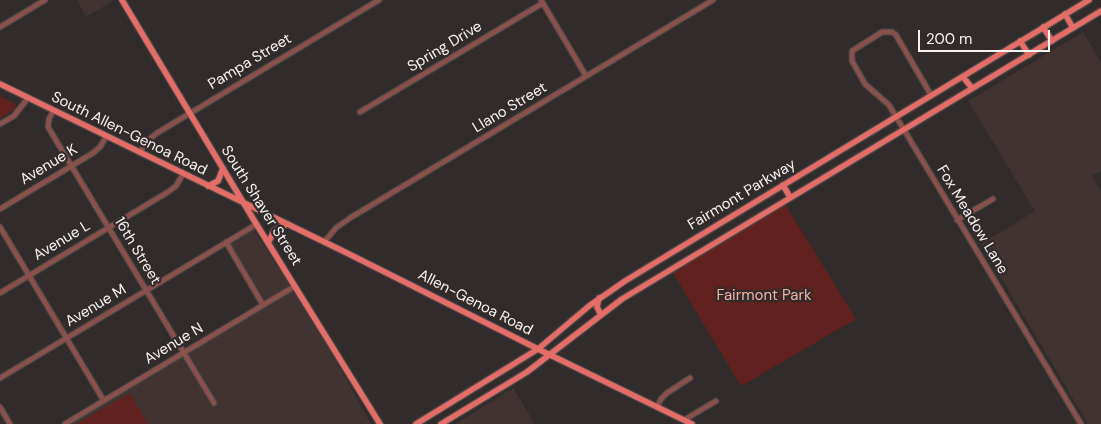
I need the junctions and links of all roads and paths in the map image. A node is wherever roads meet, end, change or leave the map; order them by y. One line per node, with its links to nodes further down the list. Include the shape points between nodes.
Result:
1 (45, 0): 9 (street)
2 (122, 0): 23 (main road, South Shaver Street)
3 (378, 0): 23 (street, Pampa Street)
4 (712, 0): 15 (street, Llano Street)
5 (1089, 0): 8 (main road, Fairmont Parkway)
6 (542, 1): 15 (street); 22 (street, Spring Drive)
7 (1101, 11): 11 (main road, Fairmont Parkway)
8 (1065, 14): 10 (main road, Fairmont Parkway); 11 (main road)
9 (0, 27)
10 (1043, 27): 12 (main road, Fairmont Parkway); 13 (main road)
11 (1073, 28): 13 (main road, Fairmont Parkway)
12 (1020, 41): 14 (main road); 16 (main road, Fairmont Parkway)
13 (1052, 41): 14 (main road, Fairmont Parkway)
14 (1029, 55): 18 (main road, Fairmont Parkway)
15 (586, 76): 46 (street, Llano Street, via 350,218)
16 (963, 76): 18 (main road); 19 (main road, Fairmont Parkway)
17 (0, 84): 20 (main road, South Allen-Genoa Road)
18 (972, 88): 26 (main road, Fairmont Parkway)
19 (931, 95): 24 (main road, Fairmont Parkway); 24 (street, Fox Meadow Lane, via 894,34 885,31 869,40 852,51 852,62 865,84 886,101)
20 (28, 98): 21 (main road, South Allen-Genoa Road); 25 (street, via 14,116)
21 (53, 111): 27 (main road, South Allen-Genoa Road); 29 (street, 16th Street, via 48,127)
22 (360, 112)
23 (190, 113): 28 (street, Pampa Street, via 150,138); 30 (main road, South Shaver Street)
24 (896, 116): 26 (street, Fox Meadow Lane); 32 (main road, Fairmont Parkway)
25 (0, 124)
26 (902, 129): 34 (main road, Fairmont Parkway); 38 (street, Fox Meadow Lane)
27 (106, 137): 28 (main road, South Allen-Genoa Road); 29 (street, Avenue K, via 100,147)
28 (140, 153): 31 (main road, South Allen-Genoa Road)
29 (72, 166): 37 (street, Avenue K); 43 (street, 16th Street)
30 (222, 168): 33 (main road, via 218,181); 36 (main road, South Shaver Street)
31 (183, 174): 33 (main road, South Allen-Genoa Road); 43 (street, Avenue L, via 168,192)
32 (783, 185): 34 (main road); 41 (main road, Fairmont Parkway)
33 (208, 186): 36 (main road, South Allen-Genoa Road)
34 (790, 197): 44 (main road, Fairmont Parkway)
35 (993, 198): 38 (street)
36 (246, 205): 39 (main road, South Shaver Street); 40 (main road, Allen-Genoa Road)
37 (0, 209)
38 (957, 220): 75 (street, Fox Meadow Lane)
39 (257, 224): 45 (street, Avenue M); 47 (main road, South Shaver Street)
40 (287, 224): 46 (main road, Allen-Genoa Road); 47 (main road, via 274,231)
41 (716, 226): 44 (main road); 52 (main road, Fairmont Parkway)
42 (0, 227): 48 (street)
43 (109, 228): 48 (street, Avenue L); 50 (street, 16th Street)
44 (723, 237): 54 (main road, Fairmont Parkway)
45 (226, 242): 50 (street, Avenue M); 53 (street)
46 (324, 242): 56 (main road, Allen-Genoa Road)
47 (268, 243): 49 (main road, South Shaver Street)
48 (29, 276): 51 (street, Avenue L); 55 (street)
49 (295, 286): 53 (street, Avenue N); 71 (main road, South Shaver Street)
50 (146, 290): 55 (street, Avenue M); 57 (street, 16th Street)
51 (0, 293)
52 (599, 298): 54 (main road, via 597,307); 56 (main road, Fairmont Parkway)
53 (263, 305): 57 (street, Avenue N)
54 (602, 314): 58 (main road, Fairmont Parkway)
55 (66, 338): 59 (street, Avenue M); 63 (street)
56 (538, 349): 58 (main road, Allen-Genoa Road); 61 (main road, Fairmont Parkway)
57 (184, 353): 63 (street, Avenue N); 65 (street, 16th Street)
58 (550, 354): 62 (main road, Fairmont Parkway); 67 (main road, Allen-Genoa Road)
59 (0, 378)
60 (690, 378): 67 (street, via 667,393)
61 (478, 386): 62 (main road); 72 (main road, Fairmont Parkway)
62 (486, 397): 73 (main road, Fairmont Parkway)
63 (104, 401): 70 (street, Avenue N)
64 (716, 401): 68 (street)
65 (214, 404)
66 (0, 407): 69 (street)
67 (657, 407): 68 (main road, Allen-Genoa Road)
68 (684, 420): 74 (main road, Allen-Genoa Road)
69 (10, 424)
70 (65, 424)
71 (380, 424)
72 (416, 424)
73 (441, 424)
74 (692, 424)
75 (1081, 424)

